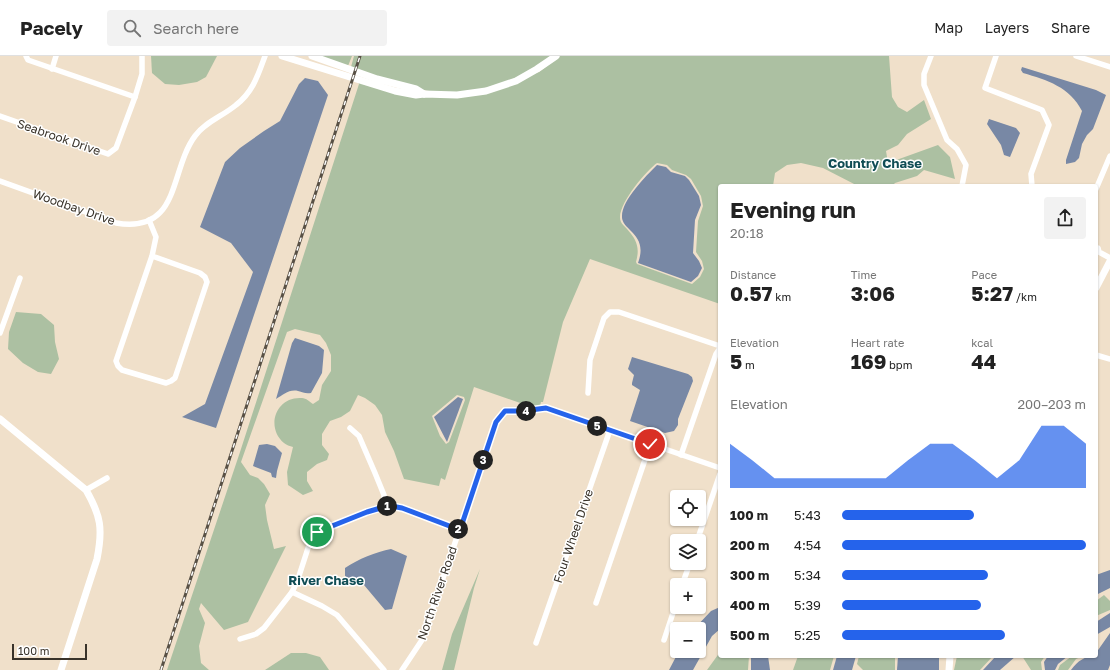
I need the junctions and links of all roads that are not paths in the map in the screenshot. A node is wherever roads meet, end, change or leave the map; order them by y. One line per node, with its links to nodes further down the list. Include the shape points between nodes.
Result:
1 (26, 56): 12 (street, via 28,60)
2 (56, 56): 12 (street)
3 (142, 56): 14 (street, Seabrook Drive, via 142,74)
4 (265, 56): 21 (street, via 249,93 236,106 194,136 168,201 161,211)
5 (282, 56): 13 (street, via 395,91)
6 (312, 56): 13 (street)
7 (556, 56): 13 (street, via 516,81 486,91 457,95)
8 (931, 56): 18 (street, via 924,74 924,85 947,140 957,149 966,165)
9 (996, 56): 19 (street, via 985,88 1042,110 1049,124 1031,174)
10 (1076, 56): 11 (street)
11 (1110, 67)
12 (52, 69): 14 (street)
13 (424, 94)
14 (134, 97): 15 (street, Seabrook Drive, via 116,148 108,154)
15 (0, 116)
16 (1110, 156): 20 (street)
17 (0, 181): 21 (street, Woodbay Drive, via 116,223 131,224)
18 (962, 184)
19 (1032, 184)
20 (1098, 184)
21 (149, 220): 23 (street, via 156,237)
22 (1098, 252): 24 (street)
23 (152, 256): 23 (street, via 116,361 122,370 166,383 175,378 206,282 200,273)
24 (1110, 258)
25 (1110, 261): 27 (street)
26 (20, 278): 28 (street)
27 (1098, 284)
28 (0, 333)
29 (718, 346): 33 (street, via 619,312 610,312 604,318 592,353)
30 (718, 350): 38 (street)
31 (1098, 356): 32 (street)
32 (1110, 359)
33 (588, 393)
34 (0, 419): 42 (street)
35 (350, 428): 43 (street, via 359,436 375,473 384,495)
36 (610, 430): 37 (street, North River Road); 45 (street, North River Road, via 546,408 505,411 496,422); 53 (street, Four Wheel Drive)
37 (650, 444): 38 (street, North River Road); 49 (street)
38 (681, 455): 39 (street, North River Road)
39 (718, 467)
40 (107, 478): 42 (street)
41 (718, 480): 46 (street)
42 (86, 490): 55 (street, via 101,525 100,544)
43 (384, 507): 45 (street, via 402,508); 47 (street, via 325,528)
44 (307, 527): 47 (street)
45 (460, 530): 57 (street, North River Road, via 422,640)
46 (699, 534)
47 (314, 536): 48 (street)
48 (292, 592): 51 (street, via 264,628 256,634); 56 (street, via 337,615)
49 (596, 602)
50 (673, 614): 52 (street)
51 (240, 639)
52 (664, 640)
53 (536, 643)
54 (950, 658): 58 (street)
55 (61, 670)
56 (384, 670)
57 (402, 670)
58 (949, 670)

